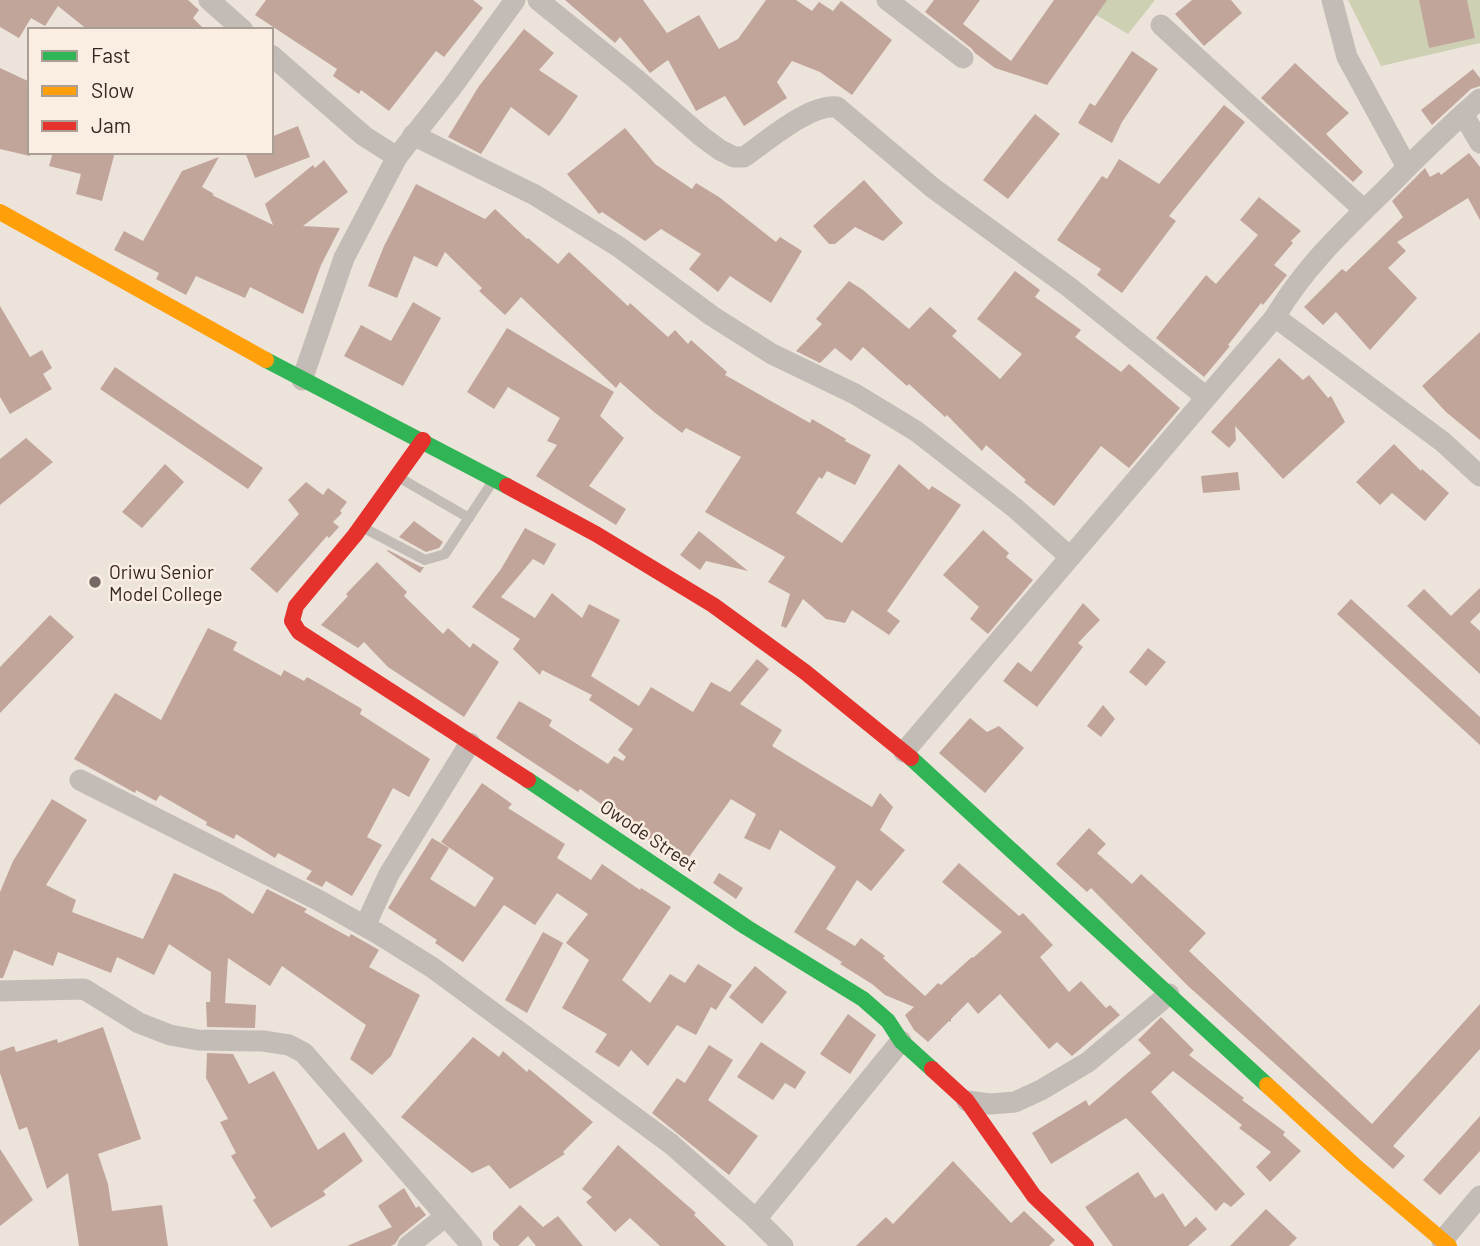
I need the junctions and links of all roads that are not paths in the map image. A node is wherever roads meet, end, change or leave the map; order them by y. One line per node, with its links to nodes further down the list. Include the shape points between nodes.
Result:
1 (209, 0): 7 (street)
2 (515, 0): 12 (street)
3 (538, 0): 20 (street, via 701,136 734,157 744,157 811,113 837,107 933,188 1069,287)
4 (887, 0): 9 (street)
5 (1332, 0): 15 (street, via 1346,57)
6 (1161, 25): 16 (street)
7 (241, 28)
8 (273, 57): 14 (street, via 364,136)
9 (963, 58)
10 (1480, 99): 11 (street)
11 (1463, 114): 13 (street); 15 (street)
12 (413, 135): 14 (street); 27 (street, via 535,195 619,247 772,354 855,394 916,431)
13 (1480, 143)
14 (397, 157): 19 (street, via 344,258)
15 (1407, 167): 16 (street)
16 (1363, 209): 18 (street, via 1293,287)
17 (0, 212): 19 (main road)
18 (1275, 317): 20 (street); 23 (street, via 1443,442)
19 (302, 380): 21 (main road)
20 (1206, 397): 27 (street)
21 (423, 440): 22 (main road); 24 (main road)
22 (397, 476): 25 (lane); 26 (main road)
23 (1480, 476)
24 (495, 479): 25 (lane); 29 (main road, via 713,605)
25 (469, 518): 26 (lane, via 445,554 425,560)
26 (361, 527): 28 (main road, Owode Street, via 296,606 292,621 299,632)
27 (1070, 556): 29 (street)
28 (470, 743): 31 (street, via 389,874); 34 (main road, Owode Street, via 746,927 863,999 888,1021)
29 (904, 752): 33 (main road)
30 (80, 780): 31 (street)
31 (365, 926): 38 (street, via 433,968 616,1102)
32 (0, 991): 37 (street, via 84,989 139,1023 170,1035 289,1045 304,1053)
33 (1169, 994): 35 (street, via 1088,1062 1041,1090 1015,1102); 39 (main road)
34 (901, 1041): 35 (main road, Owode Street); 38 (street)
35 (967, 1101): 43 (main road, Owode Street, via 1034,1196)
36 (1480, 1196): 39 (street)
37 (446, 1216): 40 (street); 41 (street)
38 (756, 1219): 42 (street)
39 (1446, 1243)
40 (408, 1246)
41 (472, 1246)
42 (783, 1246)
43 (1087, 1246)

